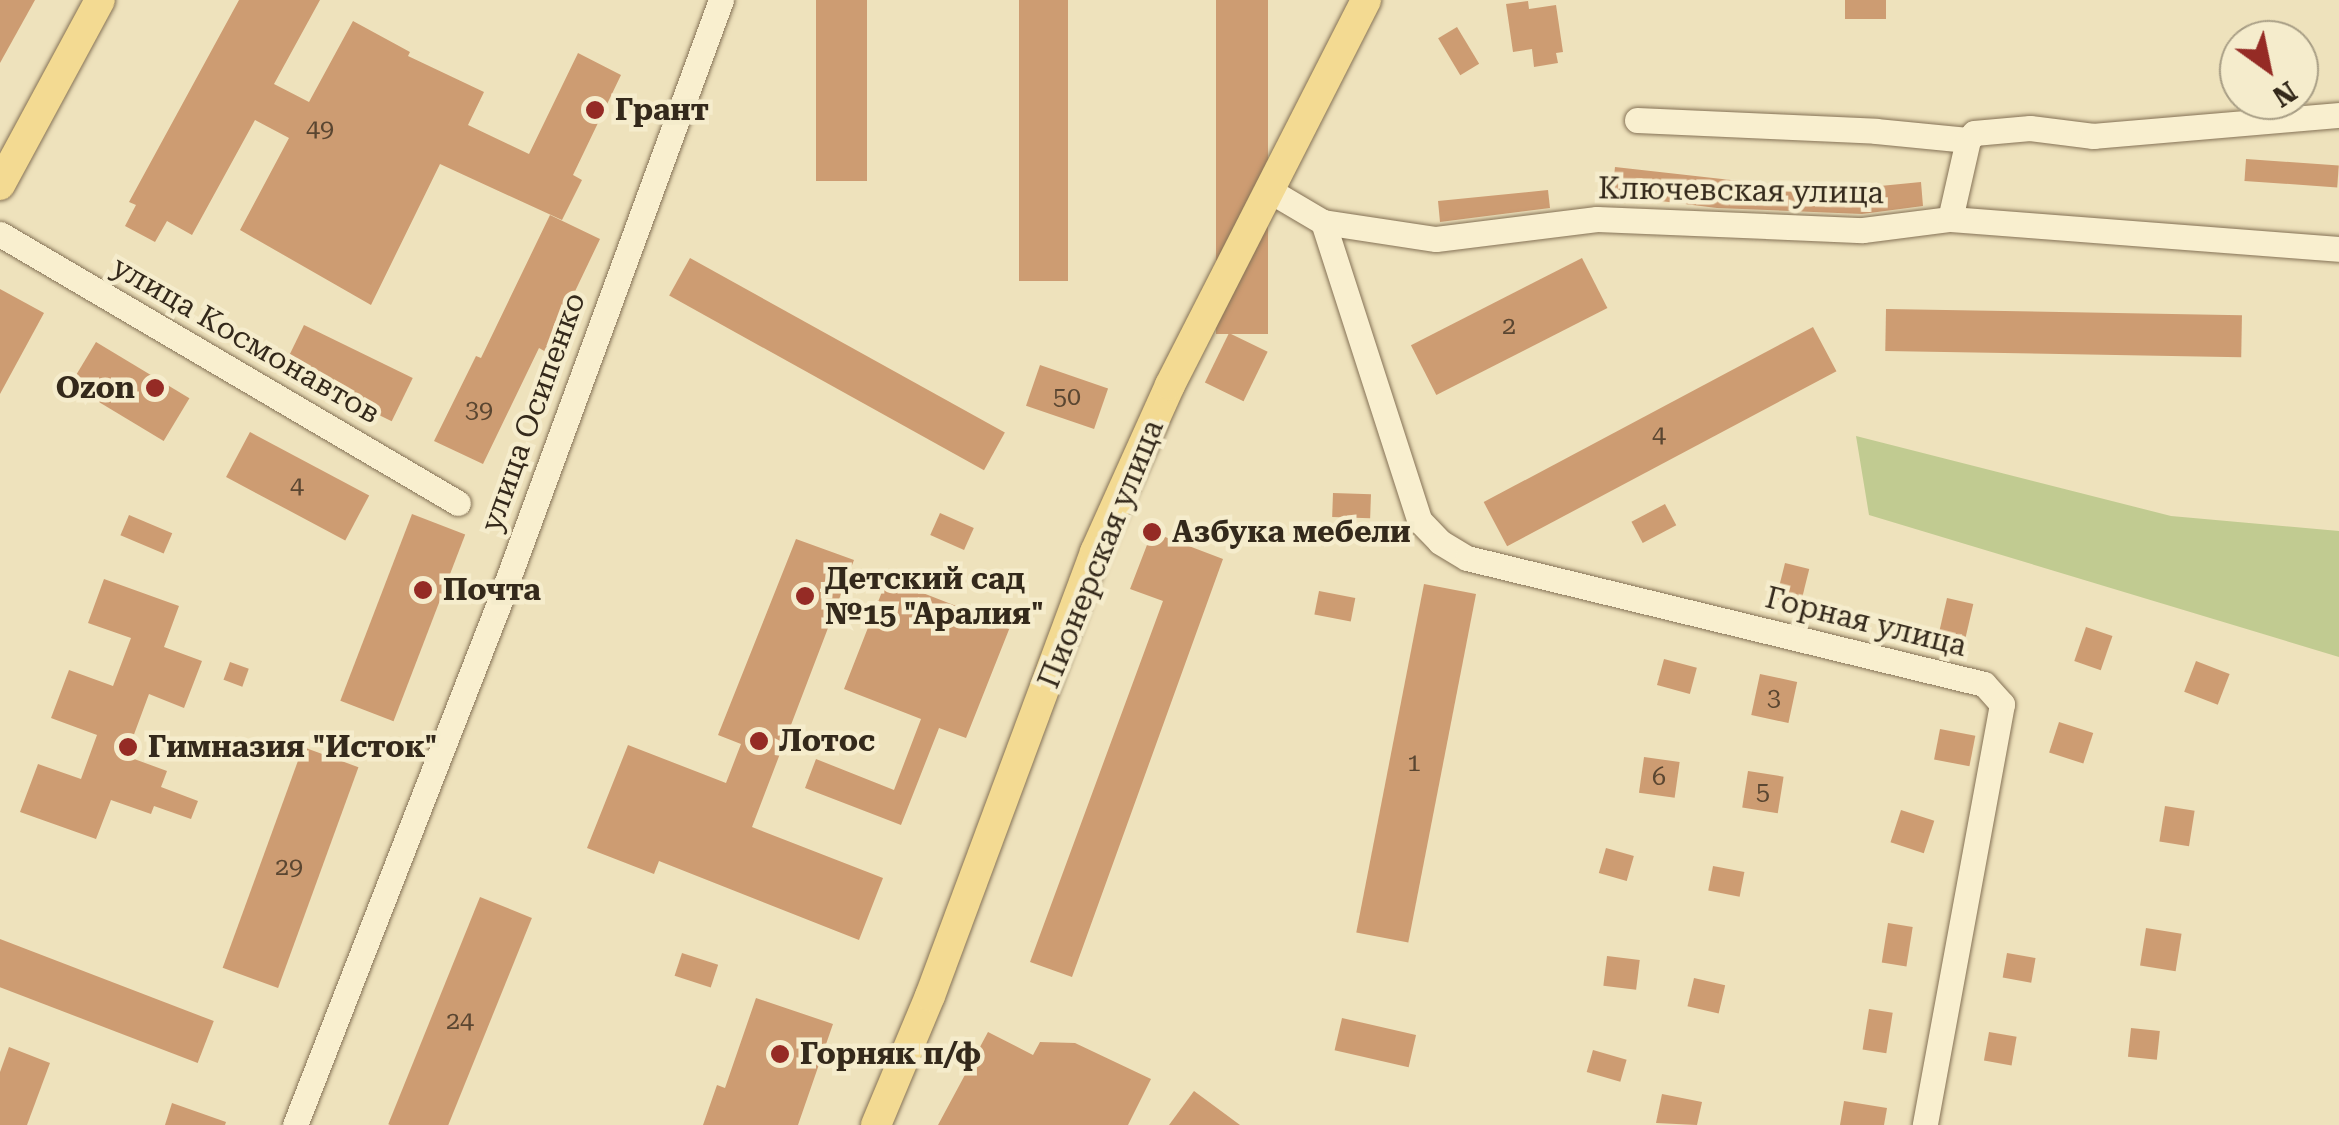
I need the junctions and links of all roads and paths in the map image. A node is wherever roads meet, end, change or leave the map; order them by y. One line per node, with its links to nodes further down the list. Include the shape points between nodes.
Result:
1 (100, 0): 7 (main road)
2 (720, 0): 14 (street, улица Осипенко, via 498,606)
3 (1366, 0): 8 (main road, Пионерская улица)
4 (2339, 115): 6 (street, via 2092,136 2030,128 1974,133)
5 (1637, 120): 6 (street)
6 (1968, 140): 9 (street)
7 (0, 185)
8 (1272, 192): 10 (street, Ключевская улица); 15 (main road, Пионерская улица, via 1170,385 1095,552)
9 (1950, 219): 10 (street, Ключевская улица, via 1864,230 1596,219 1436,239); 12 (street, Ключевская улица)
10 (1323, 222): 16 (street, Горная улица, via 1420,520 1440,542 1467,558 1984,684 2002,704)
11 (0, 234): 13 (street, улица Космонавтов)
12 (2339, 249)
13 (458, 503)
14 (295, 1125)
15 (876, 1125)
16 (1925, 1125)

